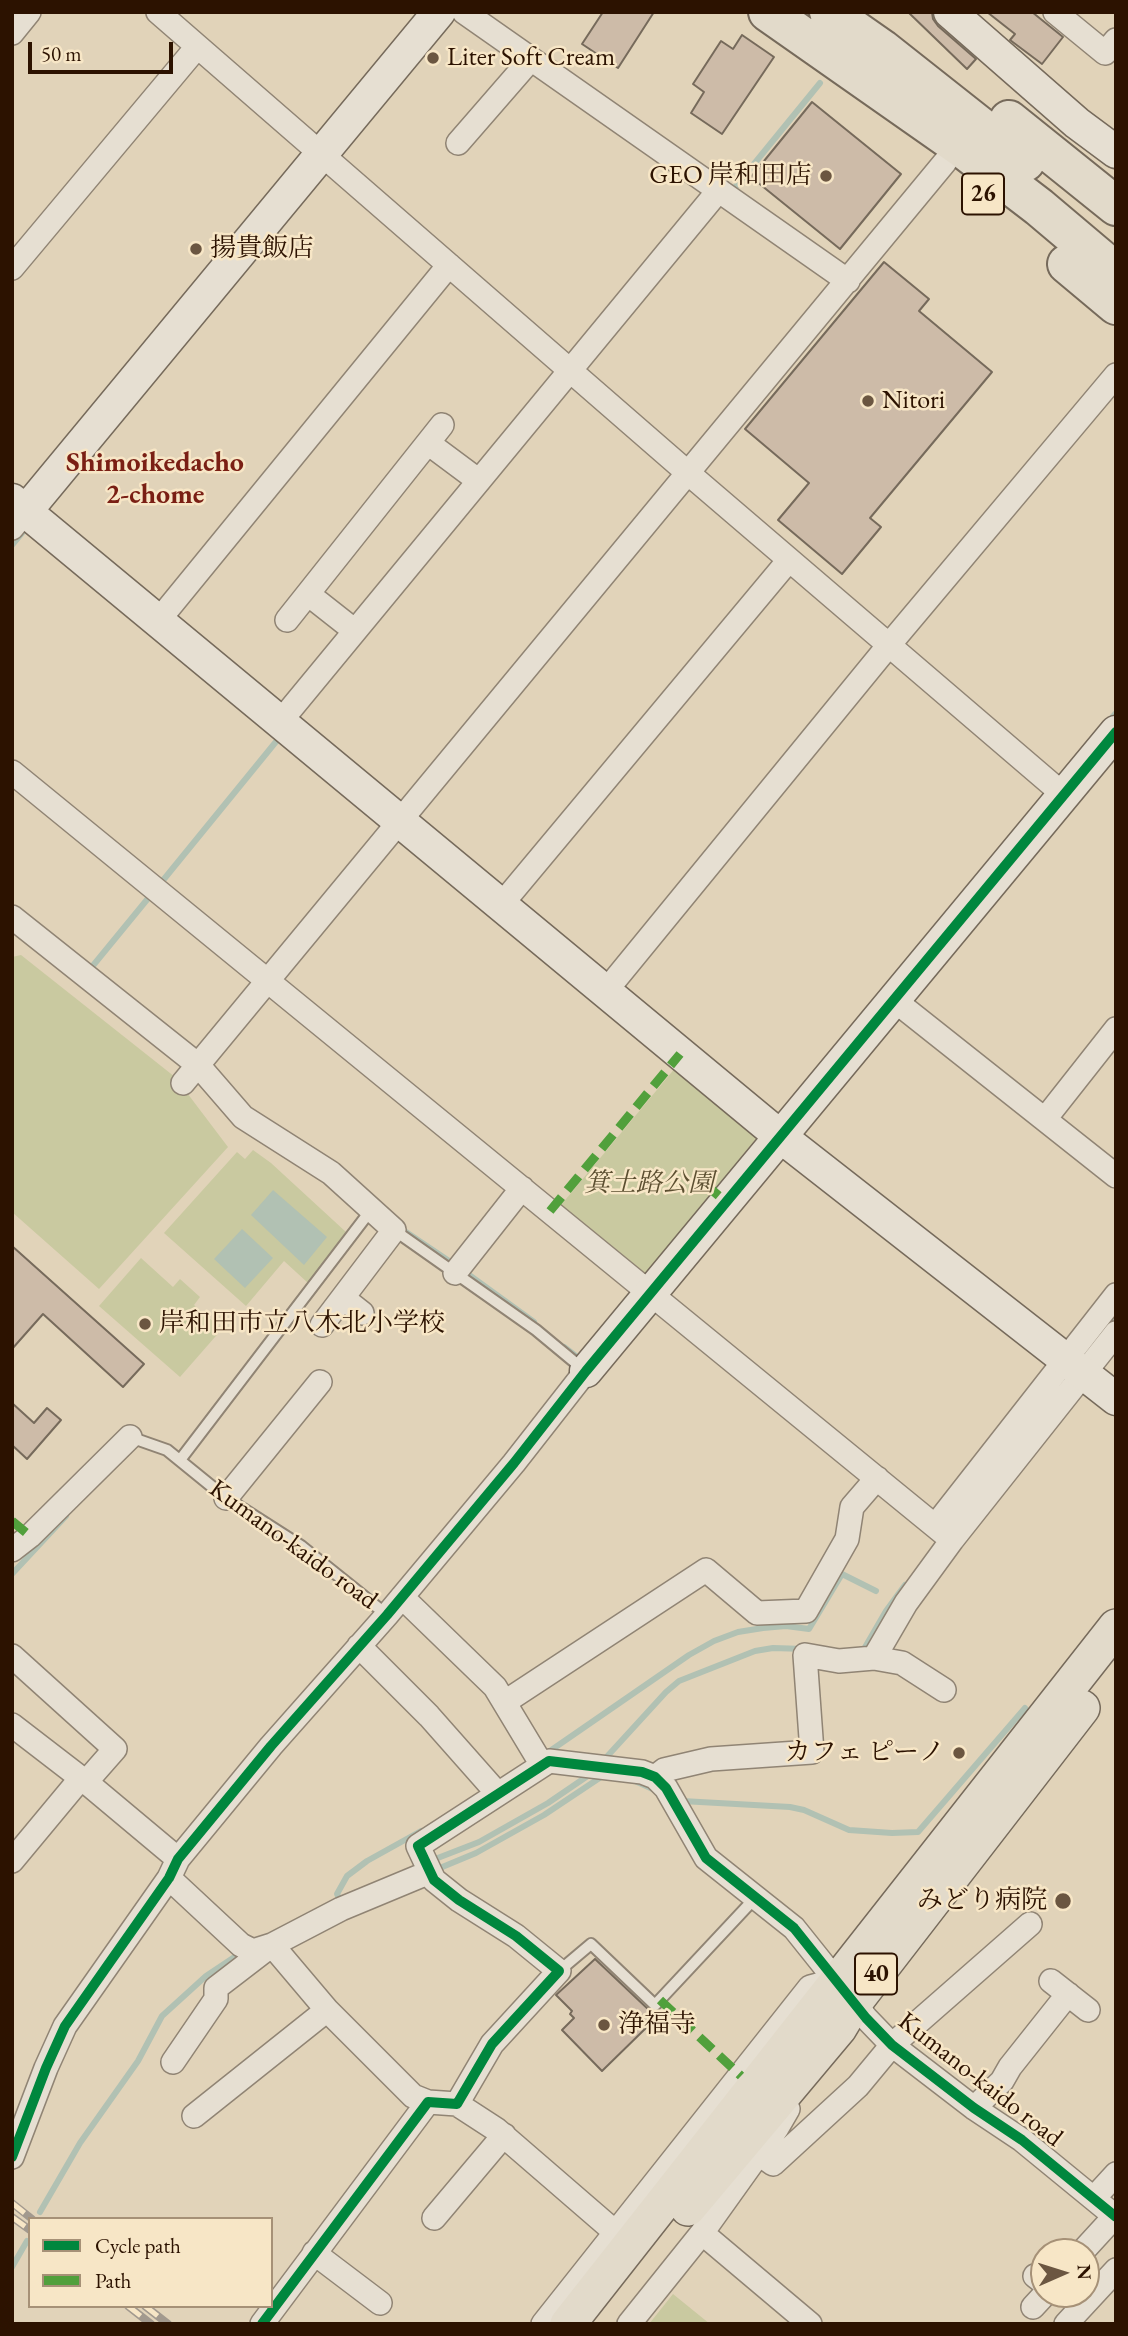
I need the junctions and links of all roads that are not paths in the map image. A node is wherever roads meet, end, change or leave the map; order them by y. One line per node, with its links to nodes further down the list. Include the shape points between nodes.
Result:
1 (29, 12): 9 (street)
2 (158, 12): 11 (street)
3 (439, 12): 16 (street)
4 (464, 12): 12 (street)
5 (768, 12): 13 (highway, 26)
6 (830, 12): 13 (highway, 26)
7 (950, 12): 15 (street)
8 (1055, 12): 10 (street, via 1105,52)
9 (12, 33)
10 (1116, 40)
11 (197, 47): 16 (street); 23 (street)
12 (531, 59): 14 (street); 18 (street)
13 (870, 62): 17 (highway, 26); 19 (highway, 26); 20 (highway, 26, via 1007,119)
14 (458, 143)
15 (1116, 152)
16 (321, 155): 22 (street); 31 (street)
17 (945, 162): 25 (street); 26 (highway, 26)
18 (719, 190): 25 (street); 27 (street)
19 (1047, 196): 21 (highway, 26); 24 (highway, 26)
20 (1116, 206)
21 (1116, 239)
22 (449, 265): 27 (street); 34 (street)
23 (12, 268)
24 (1116, 272)
25 (848, 281): 29 (street)
26 (1116, 305)
27 (570, 370): 29 (street); 30 (street)
28 (1116, 375): 37 (street)
29 (688, 473): 32 (street); 42 (street)
30 (479, 481): 33 (street, via 435,434); 36 (street)
31 (17, 513): 34 (street)
32 (789, 559): 37 (street); 43 (street)
33 (308, 594): 35 (street); 36 (street)
34 (158, 621): 38 (street)
35 (287, 621)
36 (355, 631): 38 (street)
37 (889, 645): 41 (street); 46 (street)
38 (280, 722): 42 (street)
39 (1116, 732): 41 (street)
40 (12, 772): 45 (street)
41 (1064, 795): 47 (street)
42 (400, 821): 43 (street); 45 (street)
43 (501, 905): 46 (street)
44 (13, 920): 49 (street)
45 (267, 981): 49 (street); 54 (street)
46 (606, 992): 52 (street)
47 (894, 1000): 51 (street); 52 (street)
48 (1116, 1029): 51 (street)
49 (198, 1065): 50 (street); 55 (street, via 243,1117 331,1173)
50 (183, 1083)
51 (1045, 1119): 53 (street)
52 (780, 1137): 58 (street); 64 (street)
53 (1116, 1175)
54 (522, 1188): 57 (street); 58 (street)
55 (370, 1210): 56 (street); 69 (lane)
56 (394, 1230): 57 (lane); 60 (street)
57 (455, 1273): 65 (lane)
58 (650, 1293): 65 (street); 70 (street)
59 (1116, 1296): 64 (street)
60 (343, 1298): 61 (street); 62 (street)
61 (362, 1313)
62 (323, 1325)
63 (1116, 1333): 64 (street)
64 (1075, 1366): 67 (street); 72 (street)
65 (586, 1371): 74 (street)
66 (320, 1382): 71 (street)
67 (1116, 1398)
68 (130, 1437): 69 (lane, Kumano-kaido road, via 167,1450); 73 (street)
69 (180, 1460): 71 (lane, Kumano-kaido road)
70 (877, 1478): 72 (street); 82 (street, via 852,1507 847,1539 806,1611 757,1613 706,1570)
71 (226, 1498): 75 (lane, Kumano-kaido road, via 301,1546)
72 (944, 1534): 79 (street)
73 (12, 1550)
74 (402, 1597): 75 (street, Kumano-kaido road); 82 (street, Kumano-kaido road)
75 (387, 1615): 77 (street)
76 (1116, 1626): 95 (main road, 40)
77 (359, 1646): 87 (street); 90 (street, via 271,1746)
78 (12, 1656): 86 (street, via 115,1749)
79 (874, 1657): 81 (street, via 902,1663); 85 (street, via 839,1661 805,1655 813,1752 711,1759 664,1770)
80 (1116, 1664): 95 (main road, 40)
81 (944, 1689)
82 (505, 1702): 84 (street, Kumano-kaido road)
83 (12, 1725): 86 (street)
84 (542, 1765): 85 (street, via 548,1761); 87 (street)
85 (655, 1777): 91 (street, Kumano-kaido road, via 706,1858)
86 (83, 1780): 88 (street); 90 (street)
87 (498, 1794): 89 (street, via 418,1846)
88 (12, 1861)
89 (428, 1866): 93 (street); 94 (street, via 433,1880)
90 (174, 1868): 93 (street); 107 (street, via 65,2025)
91 (757, 1897): 94 (lane, via 655,2005 590,1944); 95 (street, Kumano-kaido road, via 794,1928)
92 (1030, 1924): 98 (street)
93 (255, 1947): 96 (street); 100 (street, via 216,1987 216,1999)
94 (559, 1971): 102 (street, via 492,2044)
95 (845, 1991): 98 (street, Kumano-kaido road); 99 (main road, 40, via 839,2028); 115 (main road, 40)
96 (327, 2010): 101 (street, via 413,2096); 104 (street)
97 (1088, 2010): 103 (street, via 1060,1987 1026,2030 1002,2081)
98 (892, 2045): 103 (street, Kumano-kaido road); 106 (street, via 858,2086 773,2164)
99 (814, 2060): 106 (street); 115 (main road, 40, via 711,2179)
100 (173, 2062)
101 (428, 2102): 102 (street); 114 (street)
102 (457, 2104): 105 (street)
103 (974, 2108): 109 (street, Kumano-kaido road)
104 (194, 2116)
105 (504, 2135): 111 (street); 115 (street)
106 (759, 2154): 112 (street)
107 (12, 2157)
108 (1116, 2174): 109 (street)
109 (1094, 2198): 110 (street, Kumano-kaido road)
110 (1115, 2216): 113 (street)
111 (434, 2218)
112 (702, 2233): 122 (street); 123 (street, via 780,2286)
113 (1095, 2238)
114 (314, 2253): 117 (street); 118 (street)
115 (620, 2259): 119 (street); 120 (main road, 40); 121 (main road, 40)
116 (1116, 2270): 124 (street)
117 (380, 2303)
118 (262, 2324)
119 (543, 2324)
120 (568, 2324)
121 (597, 2324)
122 (629, 2324)
123 (810, 2324)
124 (1066, 2324)

